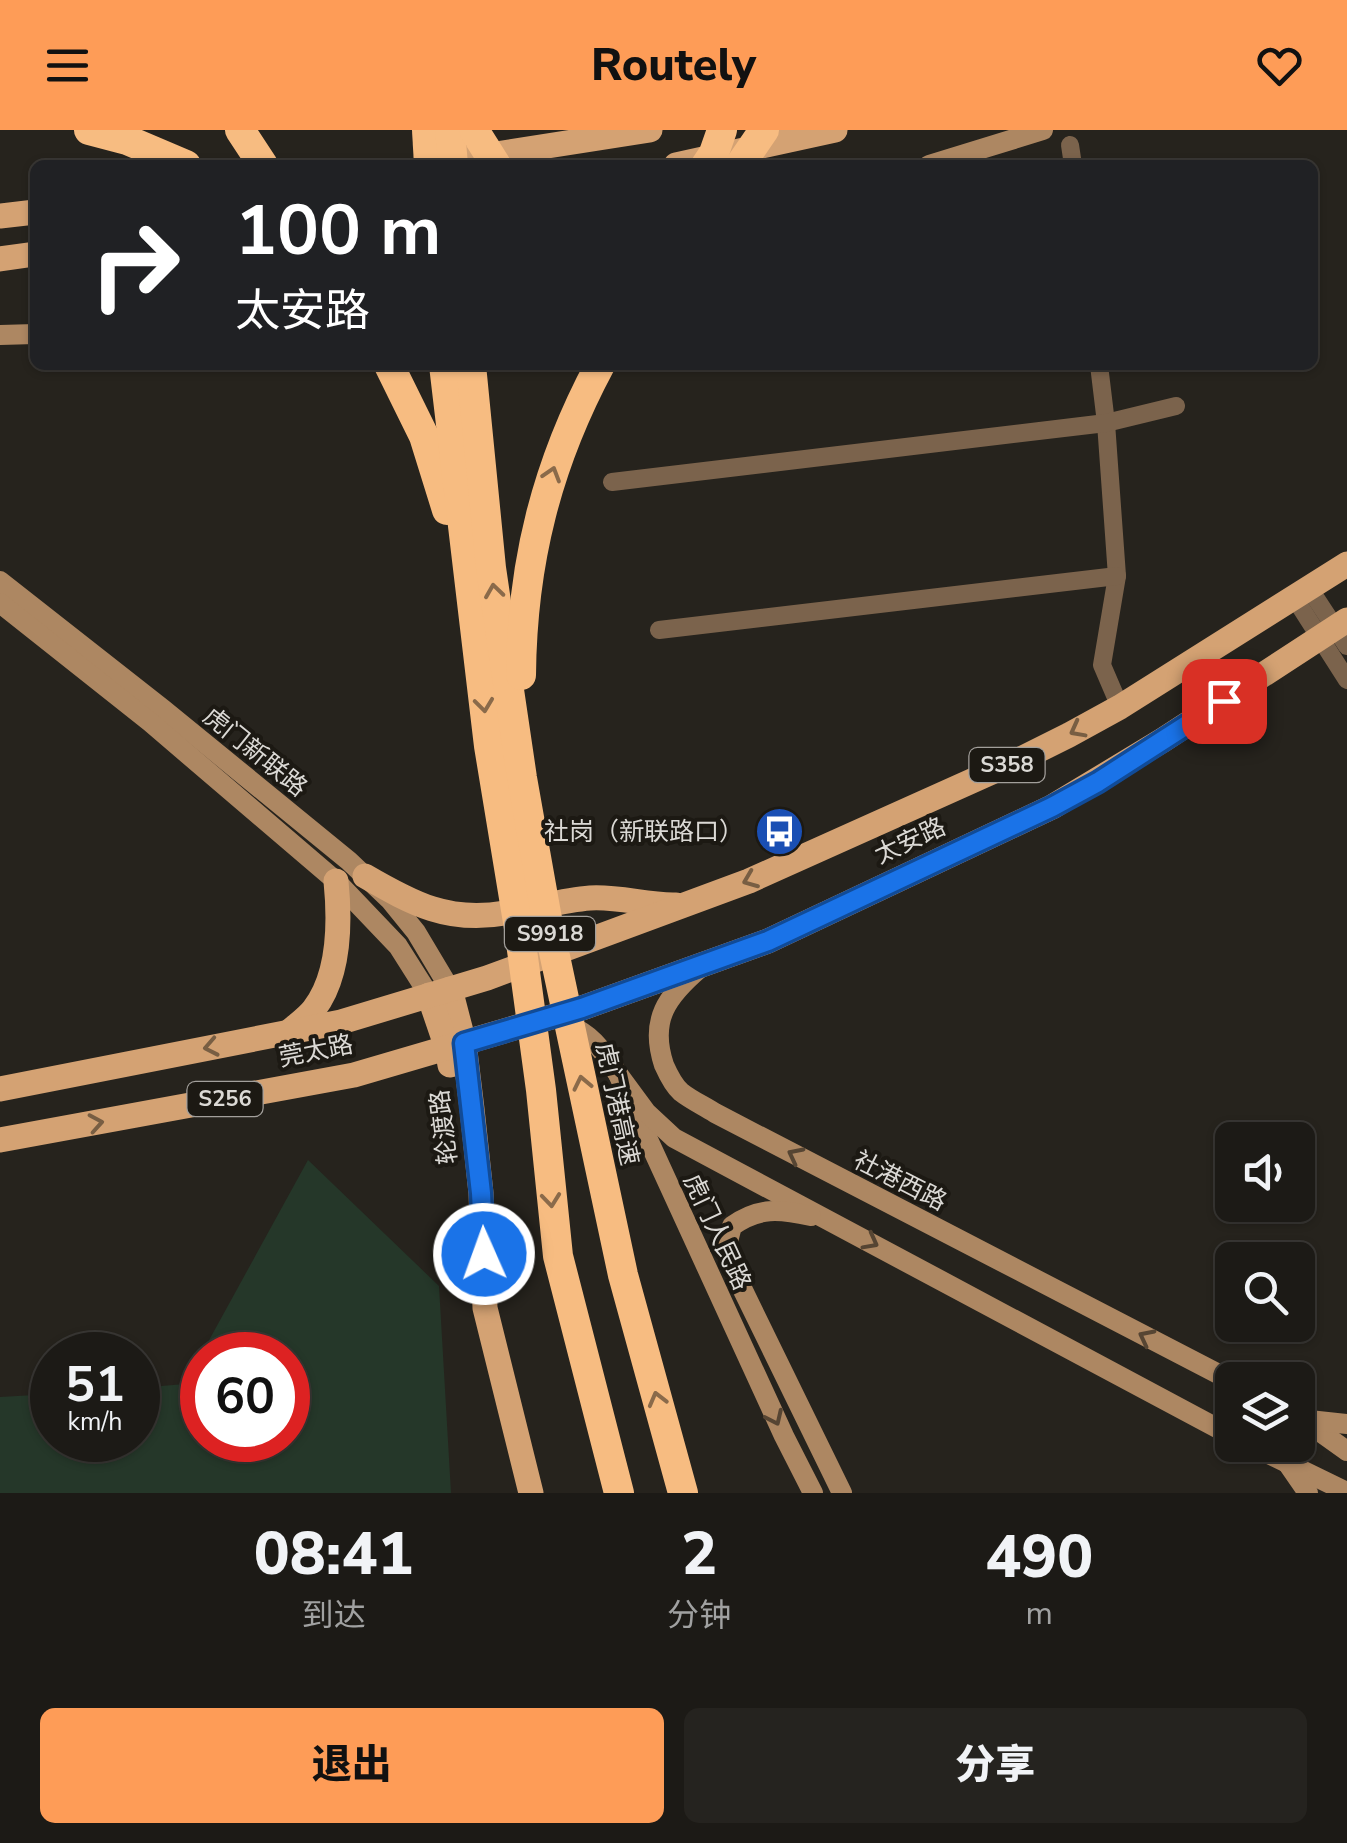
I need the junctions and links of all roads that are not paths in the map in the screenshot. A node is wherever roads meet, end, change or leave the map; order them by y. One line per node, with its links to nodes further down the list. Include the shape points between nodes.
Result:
1 (88, 130): 13 (highway)
2 (240, 130): 14 (highway)
3 (427, 130): 15 (highway)
4 (450, 130): 16 (highway)
5 (474, 130): 18 (highway)
6 (650, 130): 17 (main road)
7 (722, 130): 20 (highway)
8 (748, 130): 21 (highway)
9 (764, 130): 22 (highway)
10 (835, 130): 19 (main road)
11 (1044, 130): 23 (street)
12 (1070, 144): 24 (street)
13 (174, 160)
14 (260, 160)
15 (427, 160)
16 (453, 160)
17 (460, 160)
18 (493, 160)
19 (699, 160)
20 (708, 160)
21 (738, 160)
22 (740, 160)
23 (945, 160)
24 (1072, 160)
25 (30, 213): 26 (main road)
26 (0, 216)
27 (30, 255): 28 (main road)
28 (0, 259)
29 (30, 334): 30 (street)
30 (0, 335)
31 (391, 370): 39 (highway)
32 (401, 370): 39 (highway)
33 (445, 370): 46 (highway, S9918)
34 (471, 370): 51 (highway, 虎门港高速 / S9918, one-way to 34)
35 (597, 370): 51 (highway, one-way to 35, via 526,583 555,462)
36 (1099, 370): 38 (street)
37 (1176, 406): 38 (street)
38 (1106, 423): 40 (street); 42 (street)
39 (424, 436): 46 (highway)
40 (612, 482)
41 (1345, 565): 44 (main road, 太安路)
42 (1116, 576): 47 (street); 50 (street, via 1102,665)
43 (0, 581): 52 (street, 虎门新联路)
44 (1302, 592): 48 (street); 50 (main road, 太安路 / S358)
45 (0, 602): 53 (street, 虎门新联路)
46 (472, 610): 74 (highway, S9918, one-way to 74, via 541,1090 558,1256)
47 (658, 630)
48 (1338, 633): 49 (street); 55 (main road, 太安路 / S358, via 1052,807)
49 (1347, 680)
50 (1120, 707): 54 (main road, 太安路 / S358, one-way to 54, via 1023,758)
51 (522, 778): 75 (highway, 虎门港高速 / S9918, one-way to 51, via 624,1275)
52 (365, 876): 54 (main road, via 426,909 457,916 594,897); 56 (street, 虎门新联路, via 416,932)
53 (336, 881): 56 (street, 虎门新联路); 58 (main road, via 330,976 315,1008)
54 (686, 904): 56 (main road, 太安路 / S358)
55 (706, 964): 57 (main road, 太安路 / S358); 64 (street, 社港西路, one-way to 55, via 679,1090 659,1050 658,1026 666,1002)
56 (440, 992): 58 (main road, 莞太路 / S256); 59 (main road, 轮渡路)
57 (550, 1018): 59 (main road, 太安路 / S358); 60 (street, 虎门人民路, via 581,1030)
58 (290, 1032): 61 (main road, 莞太路 / S256, one-way to 61)
59 (456, 1045): 62 (main road, 莞太路 / S256, one-way to 59, via 354,1075); 72 (main road, 轮渡路, via 480,1342); 73 (main road, 轮渡路, via 481,1193 485,1308)
60 (618, 1074): 63 (street, via 674,1138); 76 (street, 虎门人民路, one-way to 76)
61 (0, 1089)
62 (0, 1140)
63 (839, 1225): 67 (street, one-way to 67); 77 (street, 虎门人民路, via 775,1210 748,1215 732,1226 726,1249)
64 (1215, 1372)
65 (1315, 1420): 66 (street)
66 (1347, 1424)
67 (1215, 1427)
68 (1315, 1428): 69 (street)
69 (1347, 1451)
70 (1286, 1463): 71 (street); 78 (street)
71 (1347, 1492)
72 (518, 1493)
73 (531, 1493)
74 (620, 1493)
75 (682, 1493)
76 (812, 1493)
77 (842, 1493)
78 (1308, 1493)

